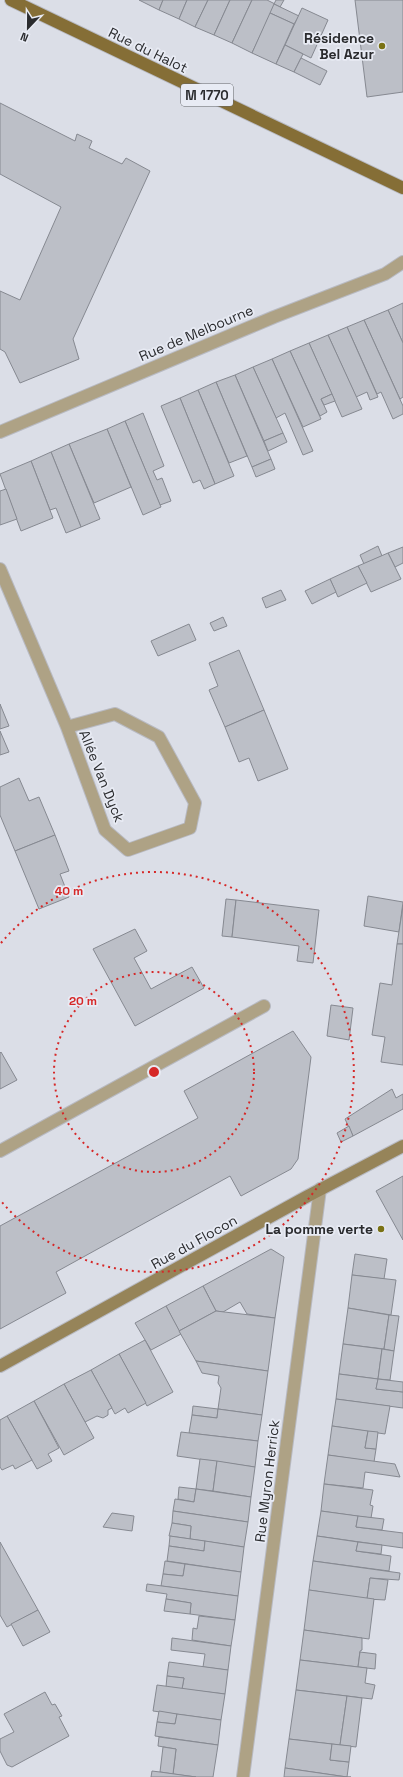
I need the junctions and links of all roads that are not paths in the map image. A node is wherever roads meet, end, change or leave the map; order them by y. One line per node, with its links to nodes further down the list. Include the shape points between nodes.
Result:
1 (11, 0): 2 (main road, Rue du Halot / M 1770)
2 (403, 188)
3 (403, 262): 4 (street, Rue de Melbourne, via 385,274 274,317)
4 (0, 432)
5 (0, 569): 6 (street, Allée Van Dyck)
6 (67, 727): 6 (street, Allée Van Dyck, via 105,830 128,850 190,828 195,803 159,737 115,714)
7 (264, 1006): 9 (street)
8 (403, 1146): 10 (street, Rue du Flocon)
9 (0, 1151)
10 (320, 1189): 11 (street, Rue du Flocon); 12 (street, Rue Myron Herrick)
11 (0, 1366)
12 (243, 1777)

